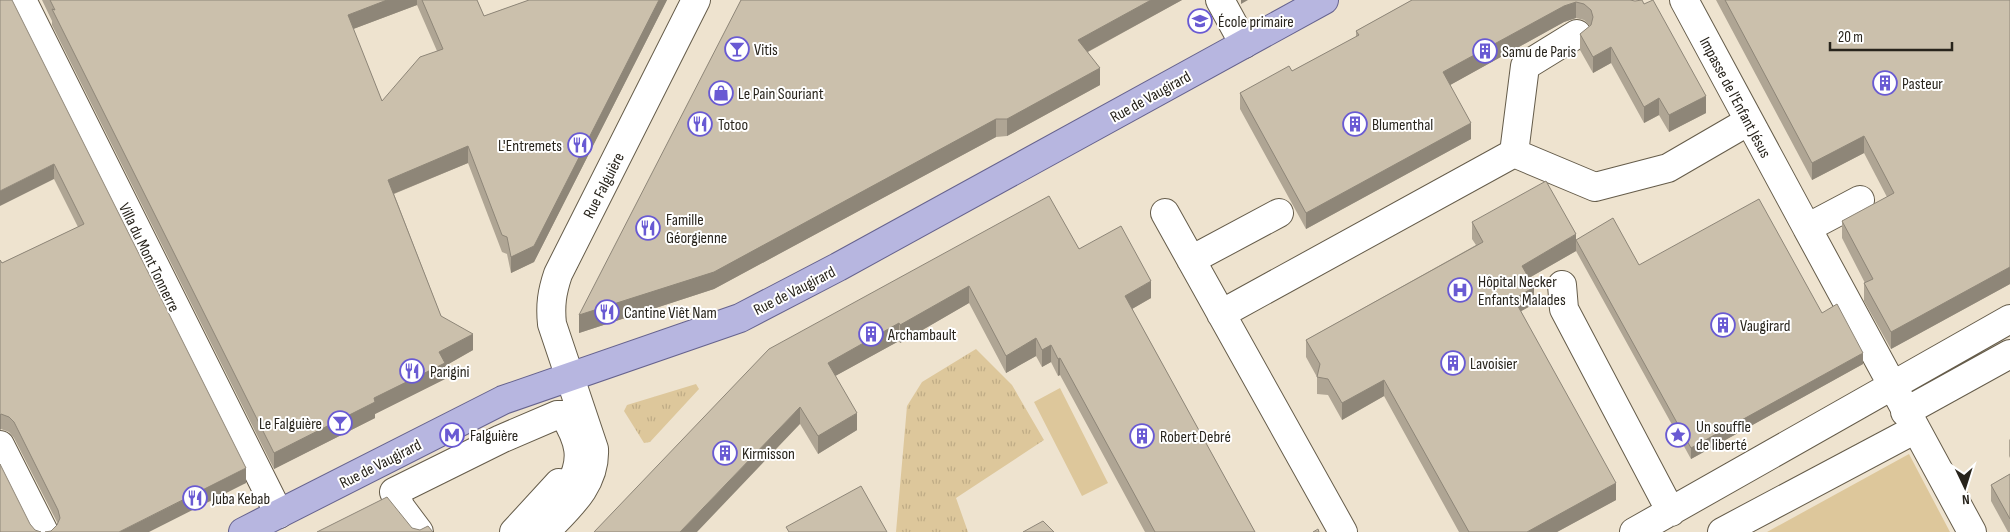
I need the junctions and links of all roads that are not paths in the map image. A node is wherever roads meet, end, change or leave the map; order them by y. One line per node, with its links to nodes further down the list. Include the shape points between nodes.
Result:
1 (22, 0): 24 (street, Villa du Mont Tonnerre)
2 (696, 0): 19 (street, Rue Falguière, via 552,290 552,324)
3 (1220, 0): 7 (street)
4 (1324, 0): 7 (main road, Rue de Vaugirard)
5 (1684, 0): 8 (street, Impasse de l'Enfant Jésus)
6 (1577, 34): 9 (street, via 1525,66)
7 (1244, 44): 19 (main road, Rue de Vaugirard, via 740,318)
8 (1749, 121): 9 (street, via 1668,168 1595,187); 13 (street, Impasse de l'Enfant Jésus)
9 (1514, 154): 16 (street)
10 (1860, 200): 13 (street)
11 (1165, 213): 14 (street)
12 (1279, 213): 14 (street)
13 (1807, 228): 20 (street, Impasse de l'Enfant Jésus)
14 (1191, 260): 16 (street)
15 (1562, 285): 23 (street, via 1564,309)
16 (1221, 314): 30 (street)
17 (2010, 319): 20 (street)
18 (2010, 354): 21 (street)
19 (570, 378): 24 (main road, Rue de Vaugirard, via 504,400); 29 (street, Rue Falguière, via 595,460 592,473 580,494)
20 (1891, 385): 21 (street, Impasse de l'Enfant Jésus); 23 (street)
21 (1910, 421): 32 (street); 33 (street, Impasse de l'Enfant Jésus)
22 (0, 445): 25 (street)
23 (1671, 512): 31 (street)
24 (279, 514): 26 (main road, Rue de Vaugirard)
25 (44, 532)
26 (243, 532)
27 (419, 532): 28 (street, via 401,508 394,492 501,440 557,415 564,415 579,453 578,471 570,485 559,483)
28 (514, 532)
29 (545, 532)
30 (1342, 532)
31 (1634, 532)
32 (1722, 532)
33 (1972, 532)

